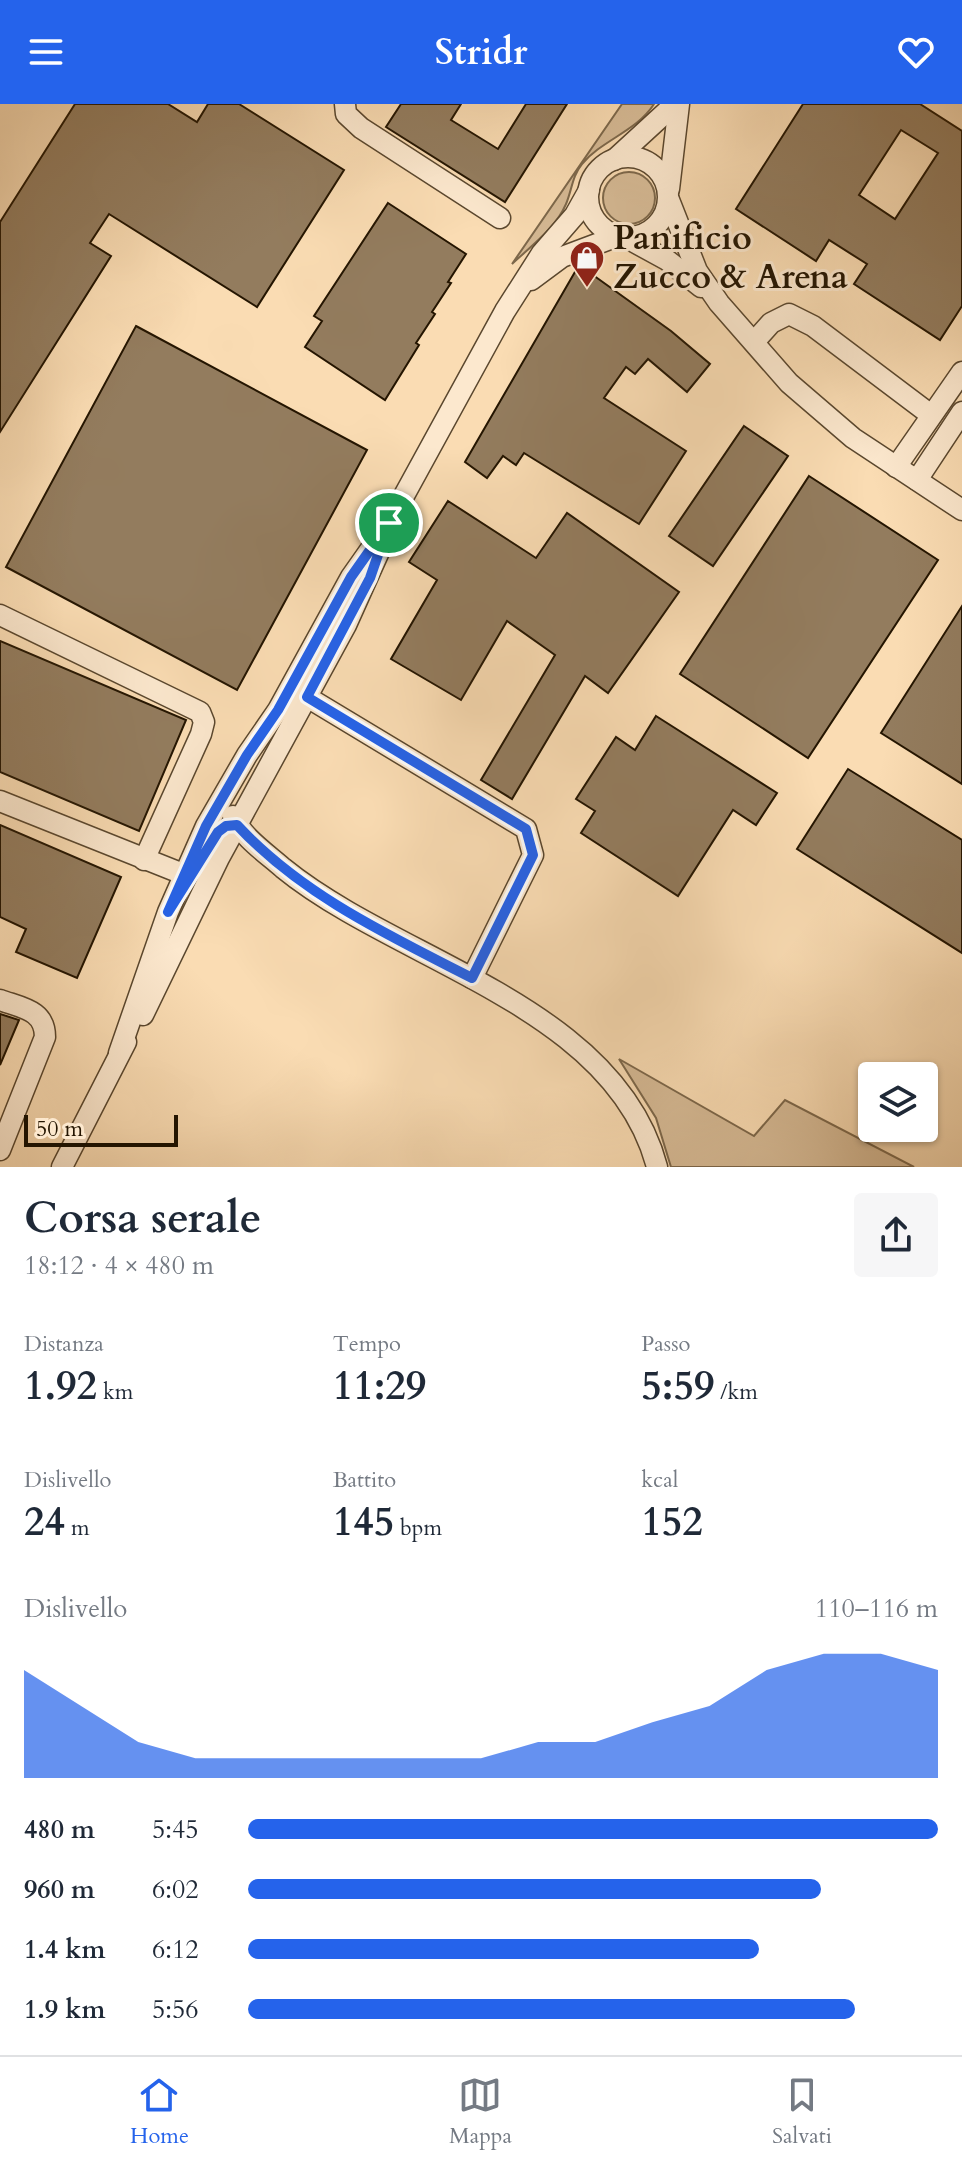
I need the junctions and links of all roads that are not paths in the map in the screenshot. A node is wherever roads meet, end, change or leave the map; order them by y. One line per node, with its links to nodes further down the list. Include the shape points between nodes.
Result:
1 (345, 104): 6 (street, via 346,114 361,128)
2 (677, 104): 3 (street); 5 (street)
3 (614, 160): 4 (street, via 598,171); 5 (street, via 647,162 662,174)
4 (589, 190): 7 (street, via 593,217); 8 (street)
5 (669, 197): 7 (street, via 665,216 653,229); 9 (street, via 697,271)
6 (500, 218)
7 (622, 237): 8 (street, via 562,257); 9 (street, via 667,260)
8 (522, 288): 17 (street)
9 (719, 303): 10 (street)
10 (754, 342): 13 (street, via 771,323 789,314 813,326); 14 (street, via 789,383)
11 (962, 372): 13 (street)
12 (962, 412): 15 (street)
13 (931, 415): 14 (street)
14 (896, 467): 15 (street)
15 (917, 480): 16 (street)
16 (962, 510)
17 (389, 523): 19 (street); 20 (street, via 370,578)
18 (0, 615): 24 (street, via 200,712 201,734)
19 (317, 639): 20 (street, via 305,679); 21 (street)
20 (307, 697): 23 (street); 27 (street, via 526,829 533,855)
21 (268, 725): 23 (street, via 233,805); 25 (street, via 227,788)
22 (0, 801): 24 (street)
23 (237, 825): 26 (street, via 218,832); 27 (street, via 326,900); 29 (street, via 153,997)
24 (144, 860): 25 (street)
25 (183, 874): 26 (street)
26 (168, 912): 29 (street)
27 (472, 978): 32 (street, via 546,1025 596,1066 631,1109)
28 (0, 1000): 30 (street, via 38,1014 45,1026)
29 (119, 1053): 31 (street)
30 (0, 1150)
31 (62, 1167)
32 (657, 1167)

